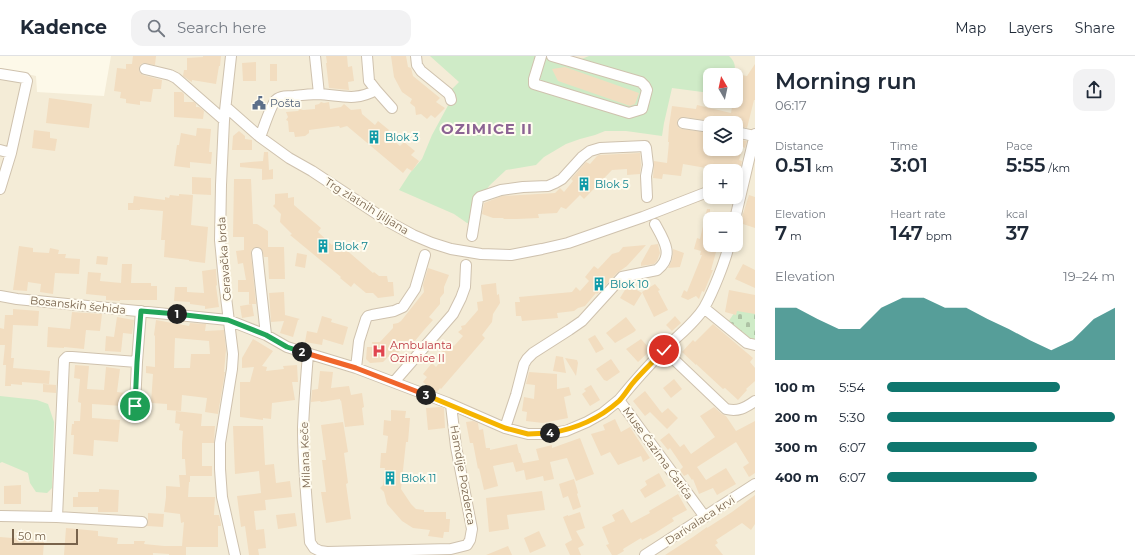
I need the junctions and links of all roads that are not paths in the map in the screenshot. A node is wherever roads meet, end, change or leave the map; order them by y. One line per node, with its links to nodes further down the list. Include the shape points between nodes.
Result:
1 (231, 56): 12 (street, Ceravačka brda)
2 (315, 56): 10 (street)
3 (367, 56): 9 (street, via 369,81)
4 (416, 56): 11 (street, via 417,65 448,93)
5 (541, 56): 6 (street, via 534,84 629,112 642,109 648,90 641,82)
6 (552, 56)
7 (145, 69): 14 (street, via 176,78)
8 (0, 74): 21 (street, via 25,78 27,82)
9 (376, 90): 10 (street, via 356,97); 13 (street)
10 (318, 94): 19 (street, via 287,96 275,100)
11 (451, 100)
12 (226, 107): 14 (street, Ceravačka brda); 19 (street, Trg zlatnih ljiljana)
13 (392, 108)
14 (224, 120): 36 (street, Ceravačka brda, via 220,240)
15 (683, 123): 16 (street)
16 (703, 126)
17 (743, 133): 18 (street)
18 (755, 135): 22 (street)
19 (260, 137): 25 (street, Trg zlatnih ljiljana, via 289,158 413,235 445,247 481,254 511,255 568,243)
20 (0, 150): 21 (street)
21 (11, 153): 24 (street)
22 (753, 155): 23 (street)
23 (743, 174)
24 (0, 189)
25 (703, 194)
26 (647, 197): 28 (street, via 648,165 645,146 600,148 582,157 562,180 548,186 501,190 478,199)
27 (655, 224): 48 (street, via 667,248 667,256 662,267 622,277 582,321 532,353 524,364)
28 (472, 236)
29 (726, 252): 34 (street)
30 (257, 253): 37 (street)
31 (425, 255): 42 (street, via 415,289 403,307 368,316 366,319 359,341)
32 (466, 265): 43 (street, via 465,287 453,314)
33 (0, 296): 35 (street, Bosanskih šehida)
34 (704, 308): 38 (street, via 747,343); 39 (street)
35 (141, 311): 36 (street, Bosanskih šehida); 41 (street)
36 (228, 320): 37 (street, Muse Ćazima Ćatića); 55 (street, Ceravačka brda, via 233,354 220,444 220,469 222,497)
37 (266, 335): 40 (street, Muse Ćazima Ćatića, via 287,347)
38 (755, 345)
39 (664, 350): 44 (street); 45 (street, via 726,409 744,409)
40 (308, 354): 42 (street, Muse Ćazima Ćatića); 54 (street, Milana Keče, via 303,426 310,542 314,548 320,551 348,552 451,549)
41 (137, 362): 47 (street); 51 (street, via 72,357 64,360)
42 (356, 368): 43 (street, Muse Ćazima Ćatića)
43 (394, 382): 46 (street, Muse Ćazima Ćatića)
44 (620, 400): 48 (street, Muse Ćazima Ćatića, via 593,419 566,431 528,434); 52 (street, Muse Ćazima Ćatića)
45 (755, 401)
46 (451, 405): 48 (street, Muse Ćazima Ćatića); 54 (street, Hamdije Pozderca, via 456,447 472,530)
47 (135, 406)
48 (505, 428)
49 (755, 484): 52 (street, Darivalaca krvi)
50 (0, 516): 51 (street)
51 (57, 517): 53 (street)
52 (705, 517): 56 (street, Darivalaca krvi)
53 (142, 522)
54 (467, 545)
55 (235, 555)
56 (645, 555)

